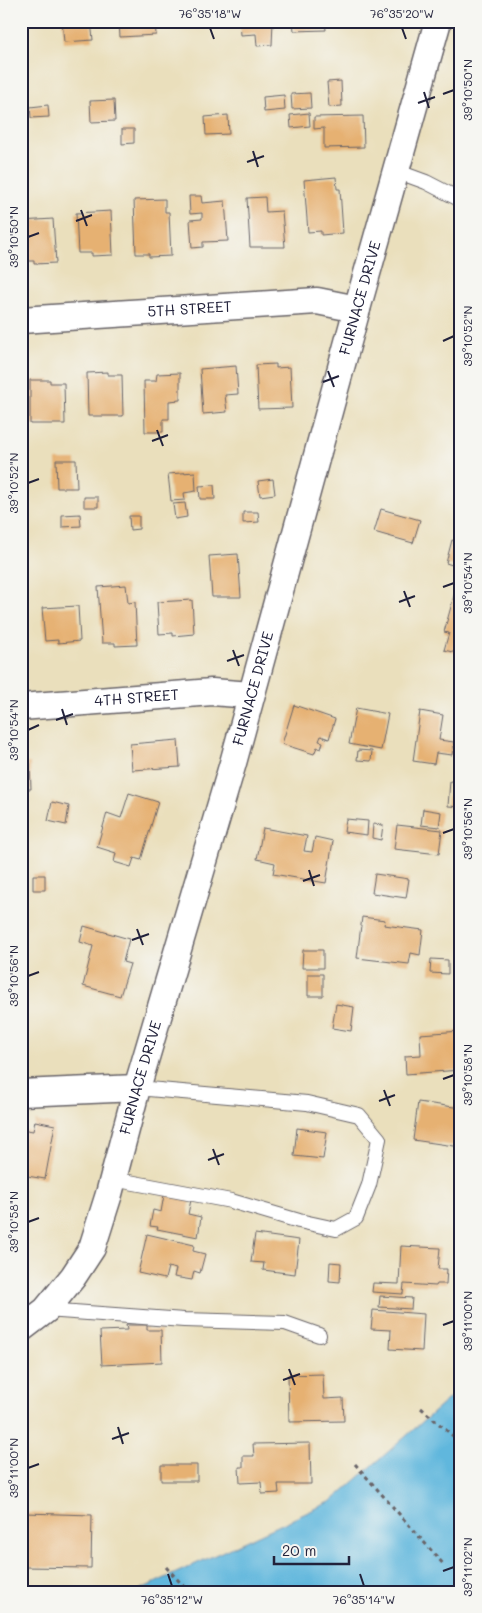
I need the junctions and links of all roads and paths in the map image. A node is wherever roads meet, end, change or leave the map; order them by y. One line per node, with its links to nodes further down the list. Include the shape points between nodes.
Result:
1 (438, 21): 2 (street, FURNACE DRIVE)
2 (396, 171): 3 (lane); 4 (street, FURNACE DRIVE)
3 (461, 200)
4 (357, 309): 5 (street, 5TH STREET, via 317,301); 6 (street, FURNACE DRIVE)
5 (21, 320)
6 (251, 695): 7 (street, 4TH STREET, via 212,692); 8 (street, FURNACE DRIVE)
7 (21, 707)
8 (137, 1088): 9 (street); 10 (street, FURNACE DRIVE); 10 (lane, via 307,1104 359,1115 379,1139 369,1185 356,1218 336,1229 298,1222 231,1201)
9 (21, 1093)
10 (113, 1179): 11 (street, FURNACE DRIVE, via 92,1248)
11 (46, 1310): 12 (street, FURNACE DRIVE); 13 (lane, via 285,1323)
12 (21, 1330)
13 (319, 1335)
14 (421, 1408): 15 (path)
15 (461, 1443)
16 (355, 1464): 17 (path)
17 (445, 1566)
18 (166, 1567): 19 (path)
19 (189, 1592)

